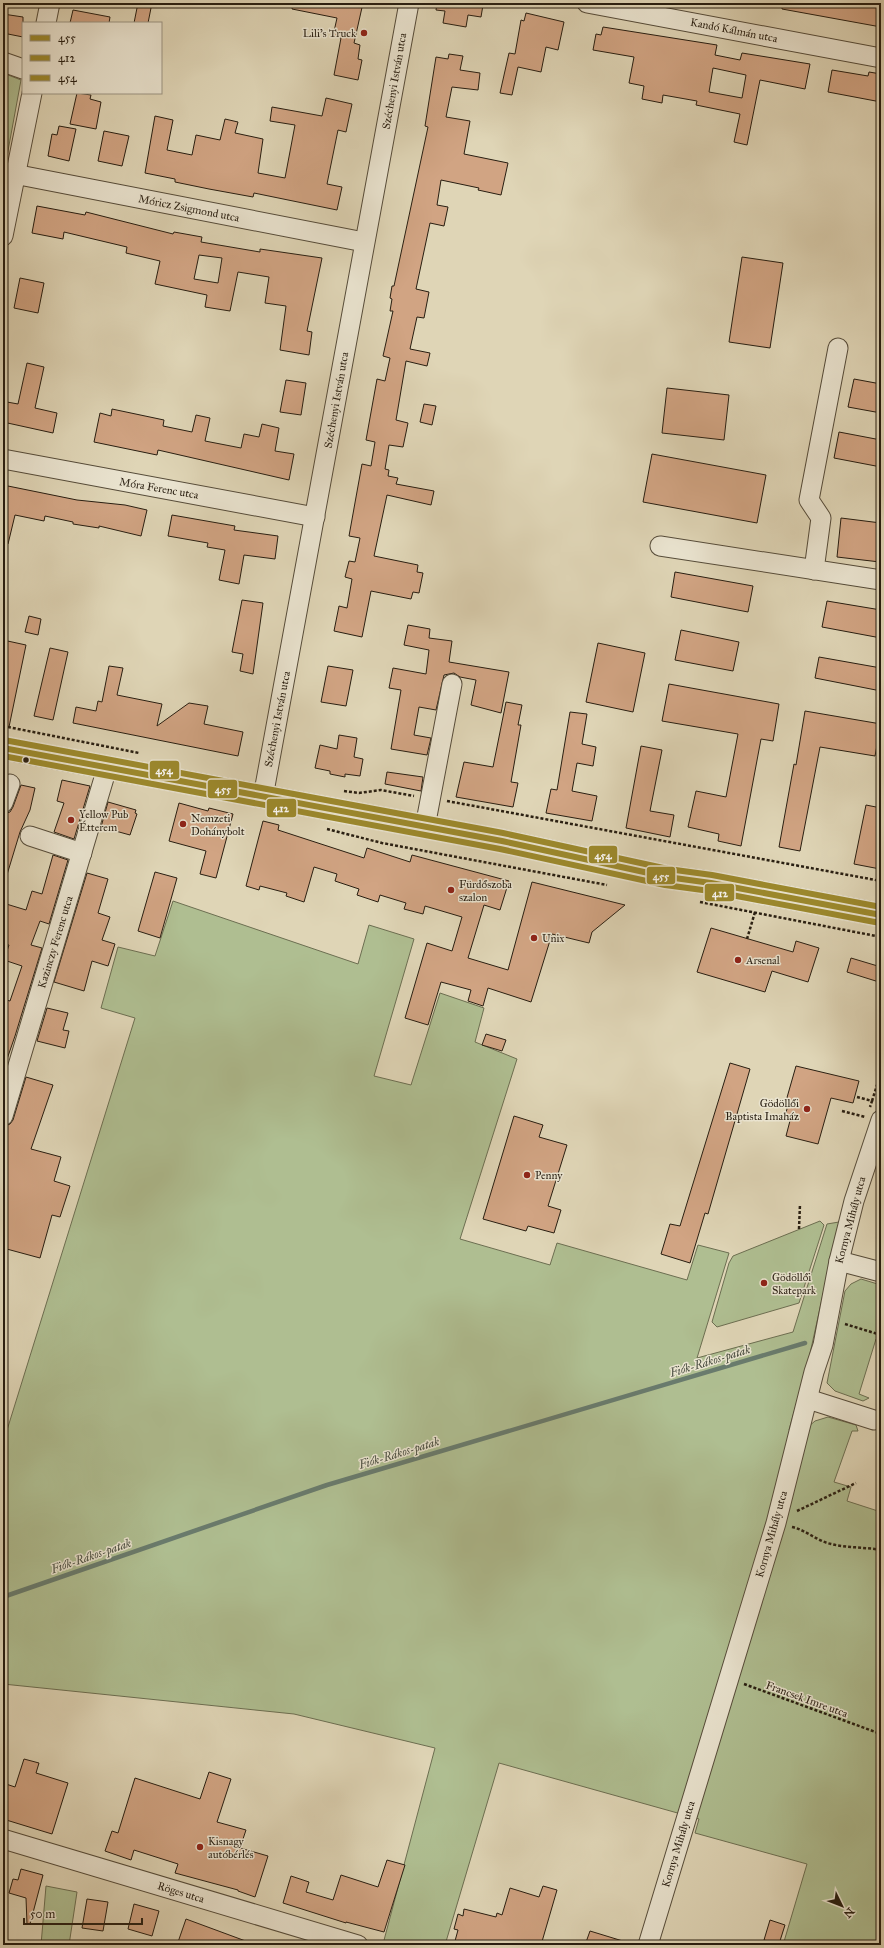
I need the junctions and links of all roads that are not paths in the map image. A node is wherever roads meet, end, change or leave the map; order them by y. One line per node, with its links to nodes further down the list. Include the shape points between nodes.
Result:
1 (50, 3): 4 (street)
2 (408, 3): 11 (street, Széchenyi István utca)
3 (587, 3): 5 (street, Kandó Kálmán utca)
4 (46, 22)
5 (881, 58)
6 (3, 62): 7 (street)
7 (22, 69)
8 (32, 94): 9 (street)
9 (14, 174): 10 (street); 11 (street, Móricz Zsigmond utca)
10 (3, 236)
11 (364, 242): 14 (street, Széchenyi István utca)
12 (838, 348): 16 (street, via 809,500 821,518)
13 (3, 460): 14 (street, Móra Ferenc utca)
14 (315, 517): 22 (street, Széchenyi István utca)
15 (660, 546): 16 (street)
16 (814, 570): 17 (street)
17 (881, 580)
18 (452, 684): 24 (street)
19 (3, 748): 20 (main road)
20 (107, 768): 22 (main road); 26 (street, Kazinczy Ferenc utca)
21 (10, 784): 23 (street)
22 (263, 797): 24 (main road)
23 (3, 803)
24 (425, 827): 27 (main road, via 667,877)
25 (30, 836): 26 (street)
26 (82, 853): 28 (street, Kazinczy Ferenc utca)
27 (881, 915)
28 (3, 1116)
29 (874, 1118): 30 (street, Kornya Mihály utca)
30 (839, 1261): 31 (street); 32 (street, Kornya Mihály utca, via 823,1345)
31 (881, 1272)
32 (808, 1398): 33 (street); 37 (street, Kornya Mihály utca, via 784,1518 728,1679)
33 (874, 1420)
34 (3, 1839): 35 (street, Röges utca)
35 (322, 1940): 36 (street, Röges utca)
36 (358, 1945)
37 (648, 1945)

